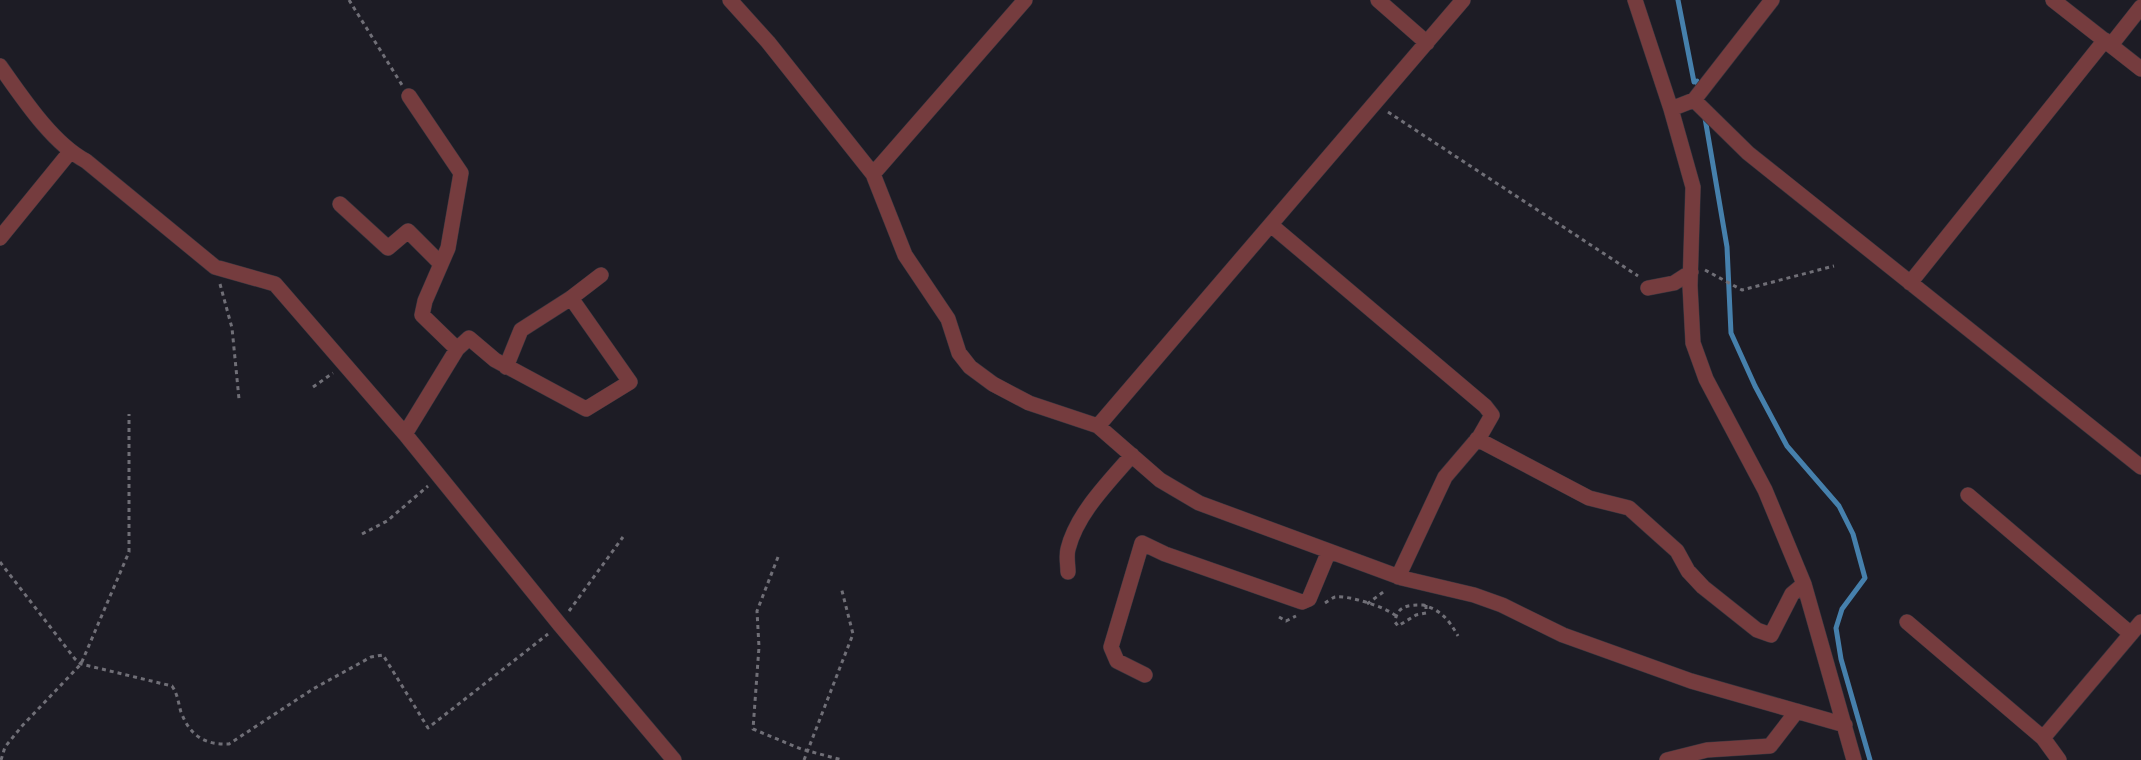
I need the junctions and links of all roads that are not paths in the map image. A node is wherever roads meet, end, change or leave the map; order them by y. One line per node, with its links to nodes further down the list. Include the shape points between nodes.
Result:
1 (730, 0): 17 (street, via 768,42)
2 (1024, 0): 17 (street)
3 (1378, 0): 10 (street)
4 (1464, 0): 10 (street)
5 (1636, 0): 15 (street)
6 (1772, 0): 14 (street)
7 (2053, 0): 9 (street)
8 (2141, 7): 9 (street)
9 (2108, 42): 12 (street); 24 (street)
10 (1427, 43): 19 (street)
11 (0, 66): 16 (street, via 22,98)
12 (2141, 69)
13 (409, 96): 21 (street, via 462,172 448,248)
14 (1694, 100): 15 (street); 24 (street, via 1748,153)
15 (1672, 109): 22 (street, via 1693,187)
16 (70, 152): 20 (street); 30 (street, via 86,161 215,267 275,284)
17 (873, 174): 29 (street, via 905,255 948,319 959,353 970,367 993,384 1029,403)
18 (340, 204): 21 (street, via 388,248 408,231)
19 (1271, 225): 29 (street); 31 (street, via 1485,406 1492,415)
20 (0, 238)
21 (441, 264): 27 (street, via 422,315)
22 (1691, 269): 25 (street, via 1674,283); 38 (street, via 1696,352 1706,378 1765,490)
23 (602, 275): 26 (street)
24 (1910, 282): 33 (street)
25 (1651, 287)
26 (570, 298): 28 (street, via 521,330); 28 (street, via 630,382 586,409)
27 (457, 349): 28 (street, via 468,338); 30 (street)
28 (506, 366)
29 (1098, 426): 32 (street)
30 (405, 434): 46 (street)
31 (1477, 439): 37 (street, via 1446,477); 38 (street, via 1589,498 1629,508 1677,551 1688,571 1703,587 1757,630 1771,635 1792,594)
32 (1132, 455): 35 (street, via 1160,480 1200,503); 36 (street, via 1078,525 1068,550)
33 (2141, 467)
34 (1968, 495): 41 (street)
35 (1329, 551): 37 (street); 42 (street, via 1309,599 1302,602 1142,544 1111,647 1117,661)
36 (1068, 572)
37 (1398, 577): 43 (street, via 1493,602 1564,635 1682,678)
38 (1804, 584): 44 (street)
39 (1907, 622): 45 (street)
40 (2141, 622): 41 (street)
41 (2131, 634): 45 (street)
42 (1145, 675)
43 (1797, 711): 44 (street); 47 (street, via 1770,746 1708,750)
44 (1845, 725): 48 (street)
45 (2042, 738): 49 (street)
46 (674, 760)
47 (1667, 760)
48 (1854, 760)
49 (2059, 760)

